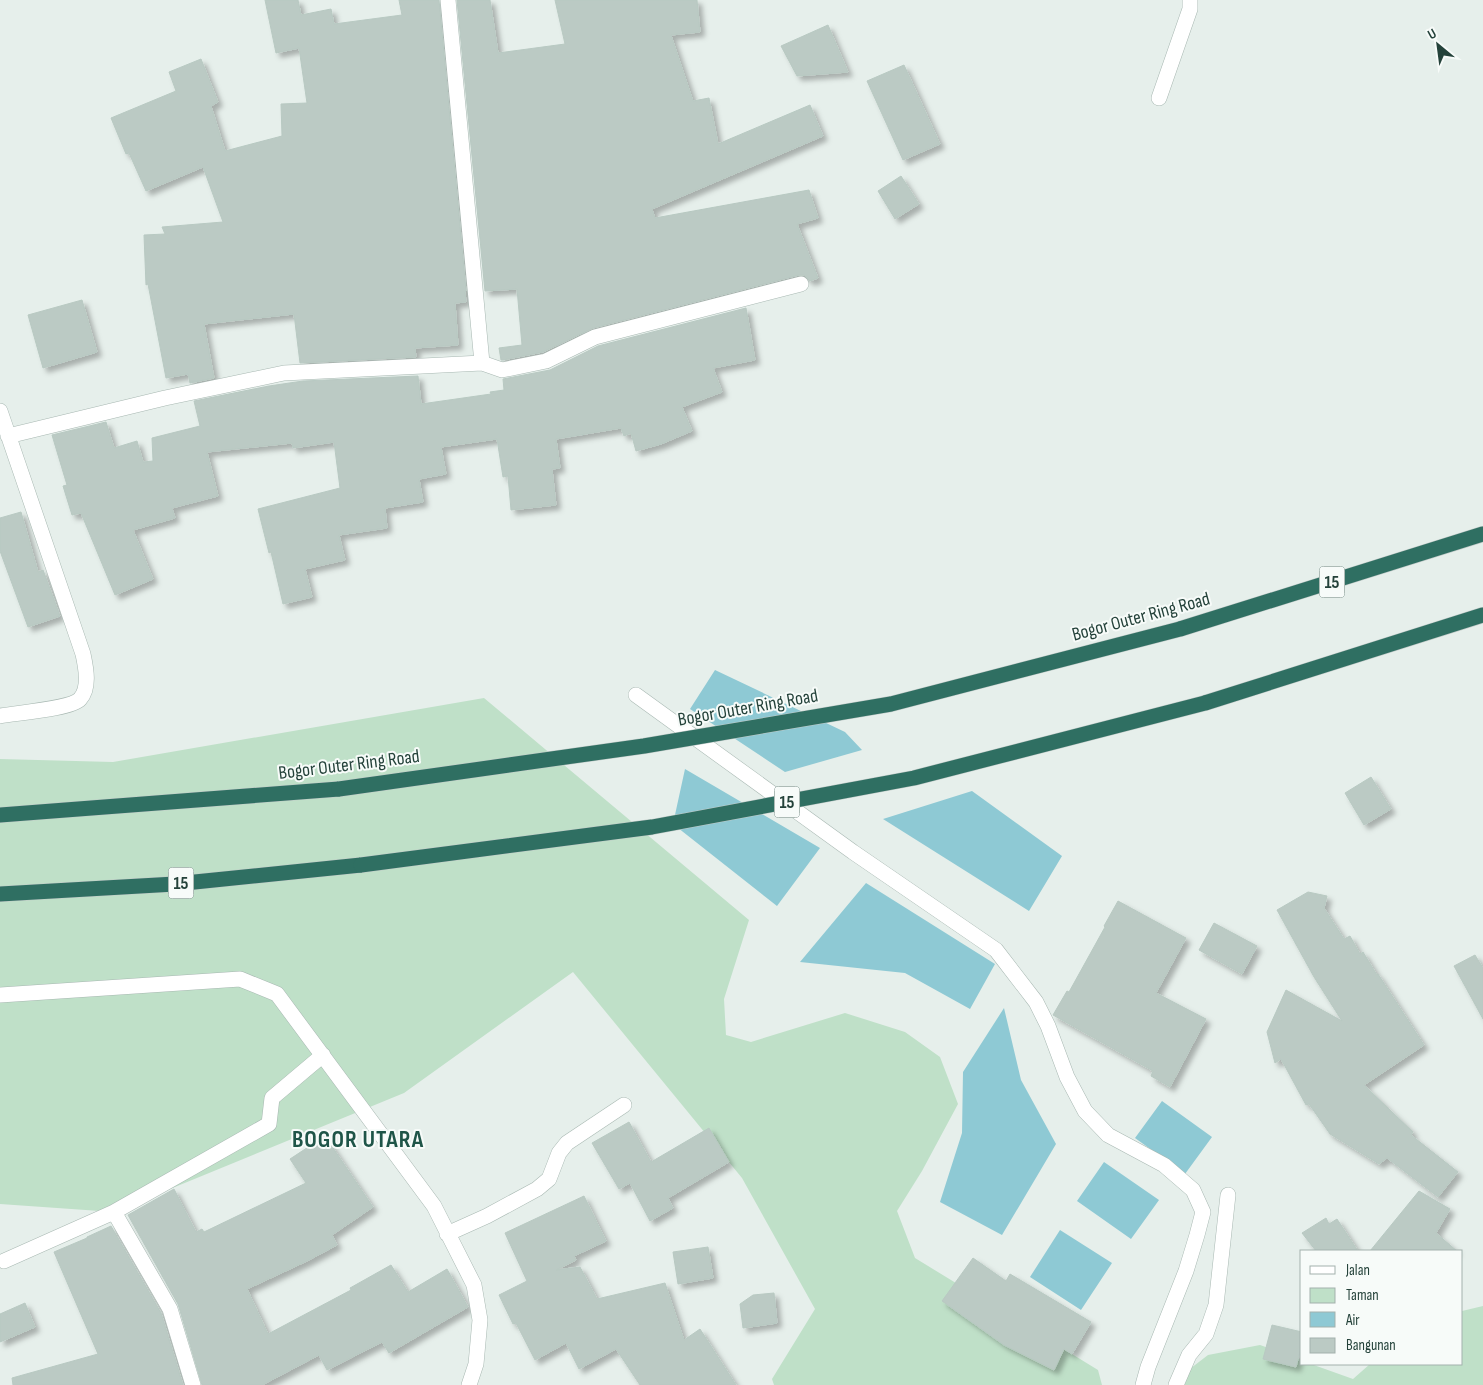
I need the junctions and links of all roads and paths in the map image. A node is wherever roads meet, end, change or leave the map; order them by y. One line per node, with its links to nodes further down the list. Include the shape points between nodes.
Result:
1 (448, 0): 5 (street)
2 (1190, 0): 3 (street, via 1190,9)
3 (1160, 98)
4 (801, 284): 5 (street, via 595,337 546,361 502,370)
5 (482, 363): 7 (street, via 284,373)
6 (0, 411): 7 (street)
7 (8, 436): 11 (street, via 83,654 86,680 85,691 79,701 61,707)
8 (1483, 534): 12 (highway, Bogor Outer Ring Road / 15, bridge, via 1180,629 891,704 644,746 339,788)
9 (1483, 616): 13 (highway, 15, bridge, via 1205,703 914,778 652,827 361,864 175,884)
10 (636, 695): 23 (street, via 853,852 996,950 1036,1002 1085,1112 1108,1135 1164,1165 1193,1190 1203,1212 1186,1271)
11 (0, 716)
12 (0, 815)
13 (0, 894)
14 (0, 995): 15 (street, via 240,979 277,994)
15 (323, 1055): 18 (street, via 272,1098 269,1124); 19 (street, via 434,1206)
16 (624, 1105): 19 (street, via 568,1143 559,1153 549,1179 537,1189)
17 (1228, 1195): 24 (street, via 1216,1305 1206,1334 1189,1355)
18 (114, 1212): 20 (street); 21 (street, via 170,1309)
19 (447, 1234): 22 (street, via 474,1285 480,1320 476,1364)
20 (4, 1261)
21 (193, 1385)
22 (469, 1385)
23 (1143, 1385)
24 (1176, 1385)

